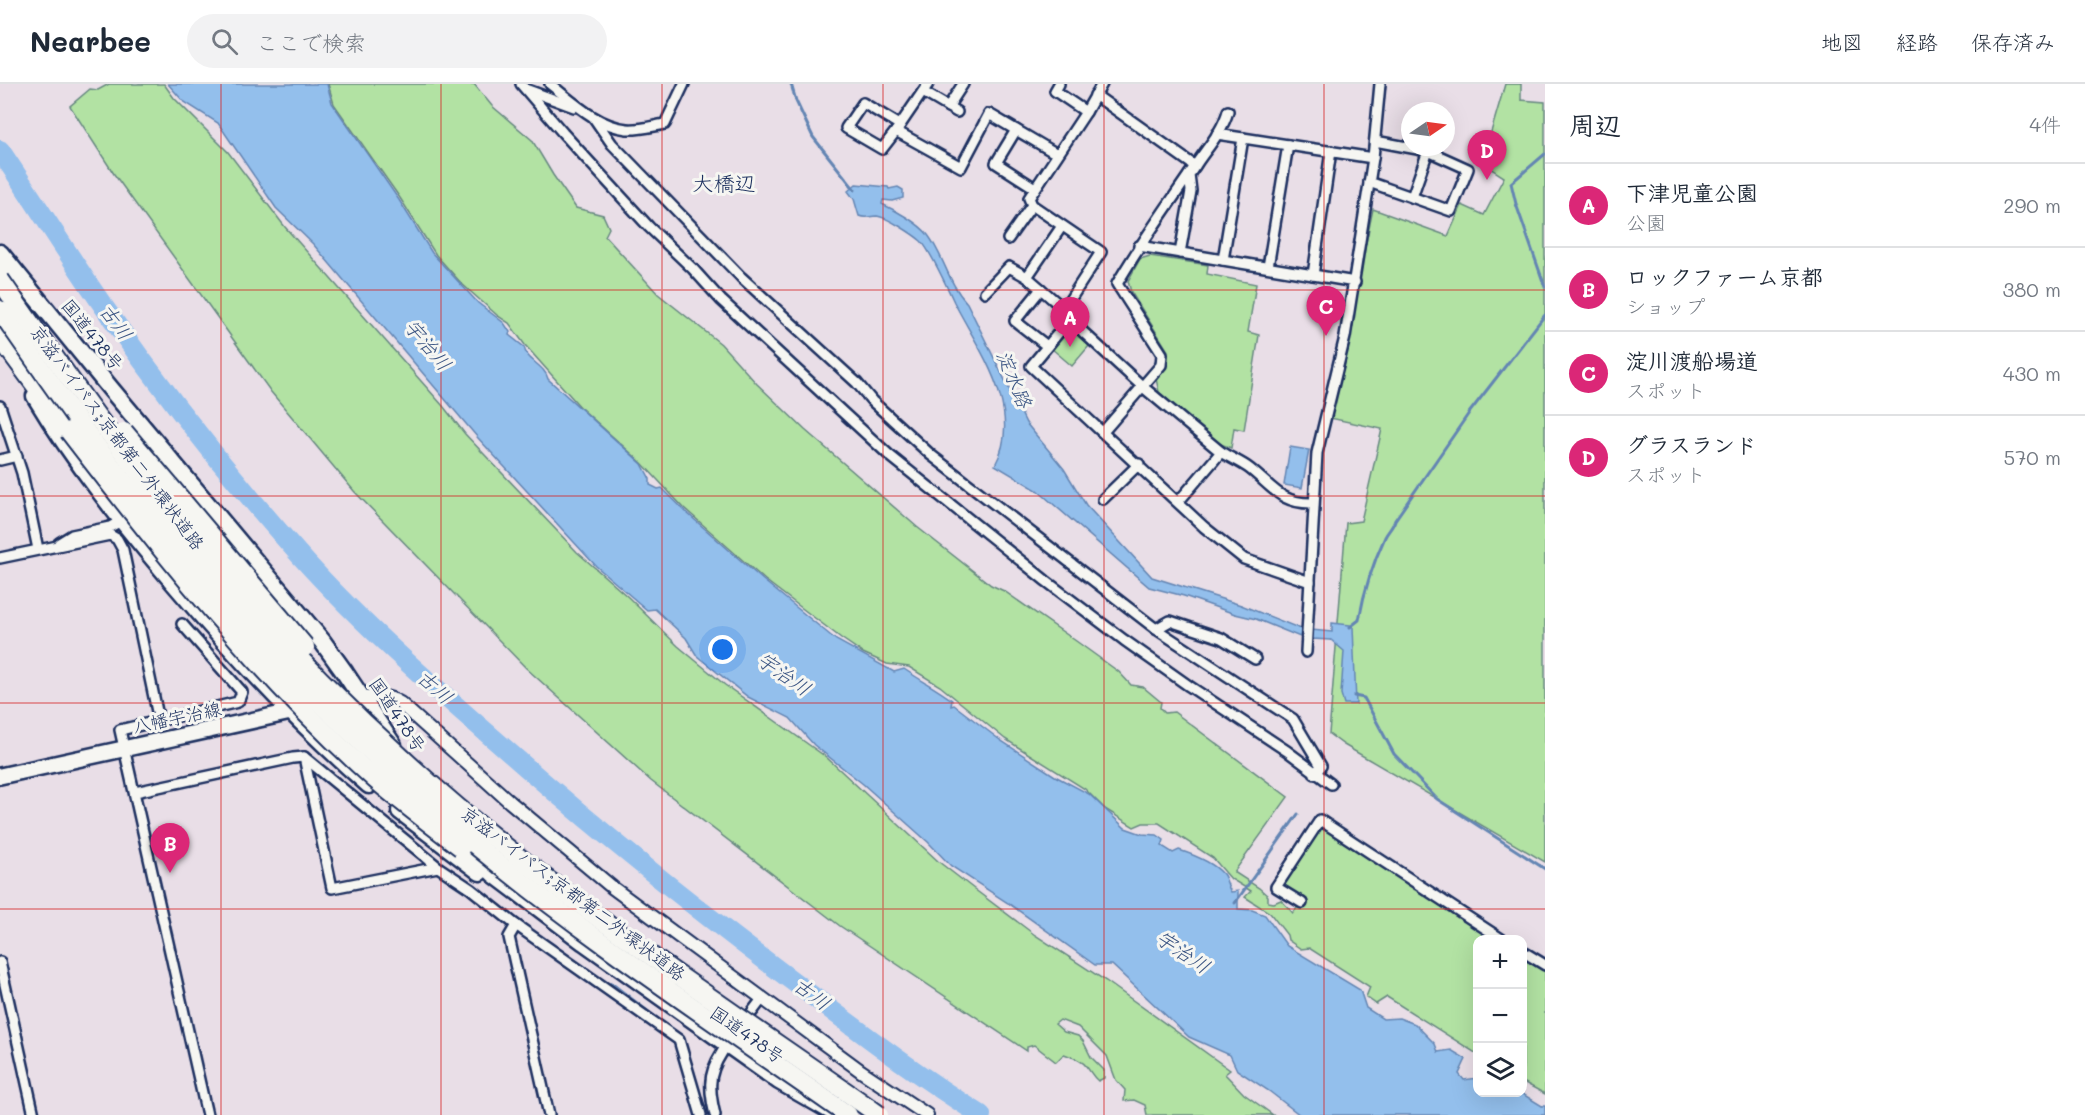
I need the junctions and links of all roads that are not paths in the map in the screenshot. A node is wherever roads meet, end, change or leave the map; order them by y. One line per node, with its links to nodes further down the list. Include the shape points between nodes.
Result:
1 (550, 84): 10 (street)
2 (684, 84): 13 (street, via 665,124 630,129)
3 (963, 84): 8 (street, via 953,110)
4 (1059, 84): 12 (street, via 1055,91)
5 (1102, 84): 9 (street)
6 (1380, 84): 18 (street)
7 (523, 87): 10 (street); 75 (street, via 721,300 889,454 1089,614)
8 (925, 88): 14 (street)
9 (1095, 95): 12 (street); 26 (street)
10 (584, 111): 13 (street)
11 (1228, 111): 16 (street)
12 (1086, 112): 22 (street)
13 (594, 118): 67 (street, via 612,144 741,277 931,455)
14 (898, 128): 14 (street, via 863,103 846,128 882,149); 15 (street, via 961,167 989,114)
15 (1016, 130): 22 (street); 29 (street, via 996,163)
16 (1217, 134): 17 (street); 26 (street)
17 (1243, 138): 19 (street); 37 (street)
18 (1375, 141): 20 (street); 25 (street)
19 (1288, 145): 21 (street); 39 (street)
20 (1401, 146)
21 (1331, 152): 25 (street); 40 (street)
22 (1057, 154): 29 (street)
23 (1426, 156): 30 (street)
24 (1439, 156): 30 (street, via 1468,169 1451,211)
25 (1373, 158): 28 (street)
26 (1195, 166): 27 (street)
27 (1189, 175): 34 (street); 36 (street, via 1191,191)
28 (1369, 182): 30 (street); 43 (street)
29 (1035, 188): 31 (street, via 1029,198)
30 (1412, 197)
31 (1032, 205): 32 (street); 33 (street)
32 (1062, 226): 41 (street); 46 (street, via 1101,252)
33 (1008, 239)
34 (1139, 246): 36 (street); 51 (street, via 1117,284 1162,354 1161,365)
35 (0, 252): 70 (highway, 国道478号, via 322,641)
36 (1180, 253): 37 (street)
37 (1222, 260): 39 (street)
38 (0, 263): 42 (highway, 京滋バイパス;京都第二外環状道路)
39 (1268, 267): 40 (street)
40 (1313, 275): 43 (street)
41 (1027, 277): 44 (street); 45 (street, via 1010,267)
42 (5, 279): 101 (highway, 京滋バイパス;京都第二外環状道路, bridge, via 132,443 337,684 360,719 456,806 551,882)
43 (1355, 282): 60 (street, via 1346,337 1317,453)
44 (1041, 289): 46 (street); 50 (street, via 1015,321)
45 (985, 292)
46 (1064, 309): 48 (street)
47 (0, 310): 84 (highway, 京滋バイパス;京都第二外環状道路, bridge, via 142,505 248,628 326,709 457,829)
48 (1070, 319): 50 (street); 51 (street)
49 (0, 338): 61 (highway, 国道478号, via 61,438); 84 (highway, bridge, via 148,533 274,680 342,749 404,804 477,859)
50 (1047, 346): 53 (street, via 1031,366)
51 (1143, 387): 53 (street); 54 (street)
52 (0, 406): 55 (street)
53 (1103, 432): 57 (street)
54 (1221, 452): 59 (street); 60 (street, via 1248,468 1282,498)
55 (17, 456): 56 (street); 63 (street)
56 (0, 460)
57 (1139, 464): 58 (street); 59 (street)
58 (1103, 499)
59 (1179, 501): 65 (street, via 1244,559)
60 (1313, 503): 65 (street)
61 (121, 521): 62 (street, via 72,535); 71 (highway, 国道478号)
62 (55, 546): 63 (street); 72 (street, via 110,535 117,539 123,550)
63 (38, 549): 64 (street)
64 (0, 558)
65 (1310, 582): 68 (street)
66 (182, 624): 72 (street, via 242,692 238,702)
67 (1156, 629): 69 (street, via 1170,621 1221,638); 75 (street, via 1293,719 1321,766)
68 (1306, 652)
69 (1255, 659)
70 (362, 697): 71 (main road, 八幡宇治線); 89 (street, via 381,695 400,703 613,888); 90 (highway, 国道478号, via 468,849 519,894)
71 (290, 712): 73 (main road, 八幡宇治線); 80 (highway, 国道478号, via 378,793)
72 (159, 721): 73 (street, via 120,729)
73 (125, 749): 76 (main road, 八幡宇治線); 78 (street)
74 (304, 757): 78 (street); 79 (street); 79 (street, via 332,888)
75 (1316, 774): 77 (street)
76 (0, 776)
77 (1331, 784)
78 (135, 792): 94 (street)
79 (438, 867): 81 (street)
80 (482, 874): 81 (street); 90 (highway, 国道478号)
81 (471, 889): 83 (street)
82 (1302, 903): 85 (street, via 1276,887 1320,820)
83 (516, 925): 92 (street, via 679,1040); 95 (street, via 509,937)
84 (590, 933): 100 (highway, 京滋バイパス;京都第二外環状道路, bridge)
85 (1497, 935)
86 (1527, 954): 88 (street)
87 (0, 962): 93 (street)
88 (1545, 965)
89 (762, 999): 90 (street); 102 (street)
90 (725, 1048): 91 (street, via 712,1070); 98 (highway, 国道478号); 99 (highway, 国道478号)
91 (712, 1101): 92 (street); 97 (street)
92 (699, 1104): 96 (street)
93 (34, 1115)
94 (207, 1115)
95 (549, 1115)
96 (701, 1115)
97 (716, 1115)
98 (820, 1115)
99 (839, 1115)
100 (849, 1115)
101 (879, 1115)
102 (927, 1115)

